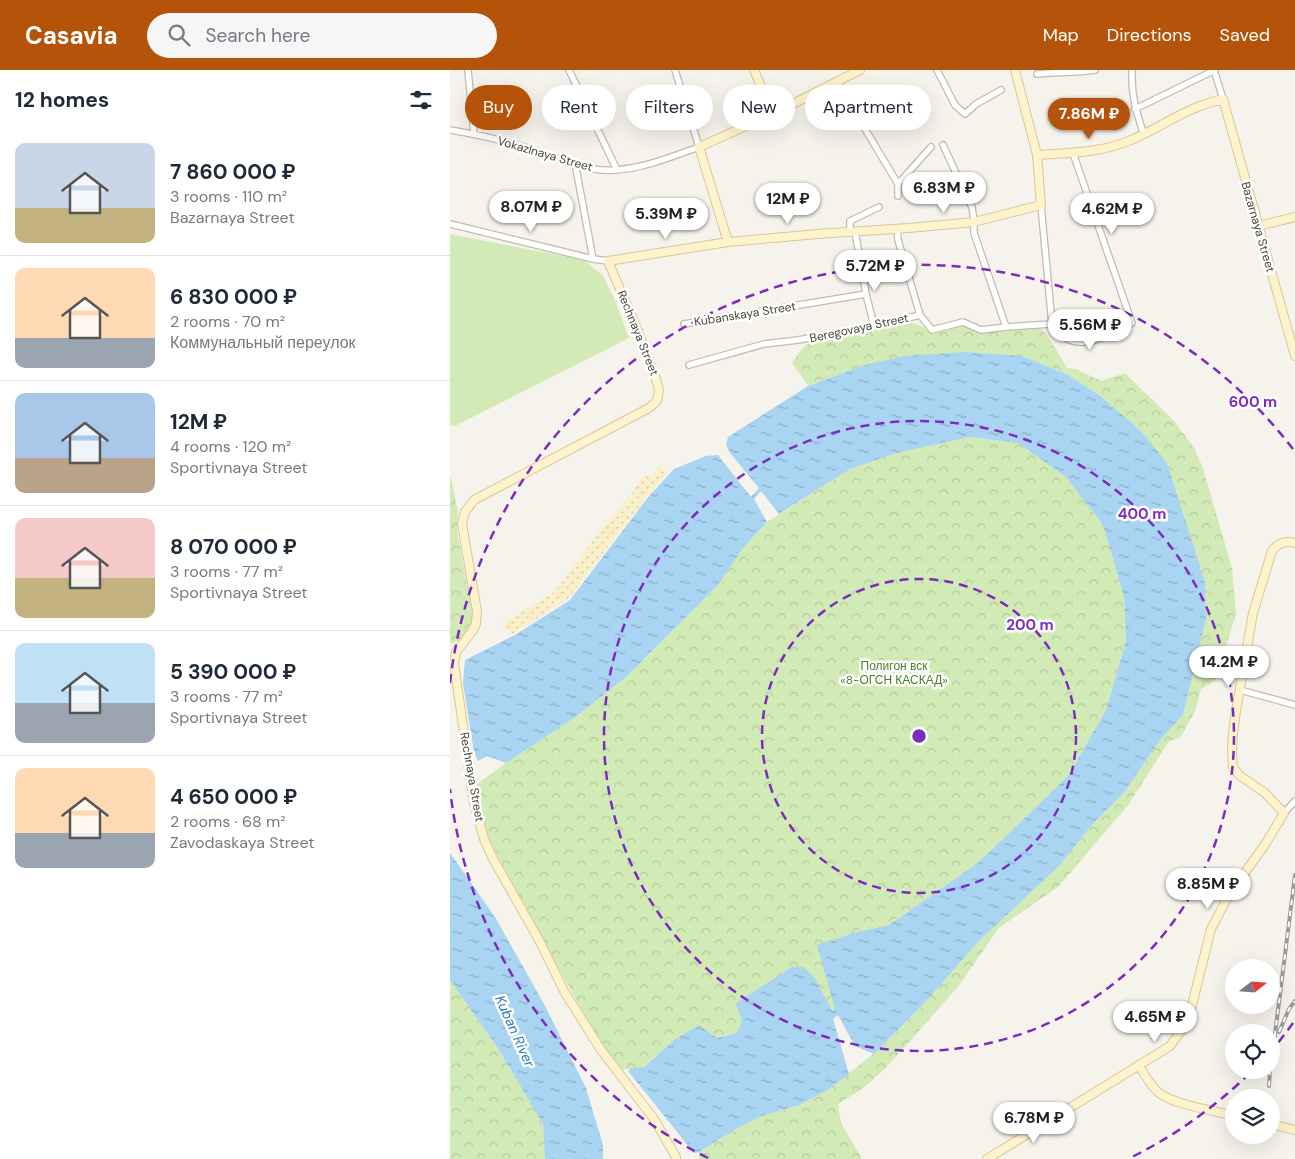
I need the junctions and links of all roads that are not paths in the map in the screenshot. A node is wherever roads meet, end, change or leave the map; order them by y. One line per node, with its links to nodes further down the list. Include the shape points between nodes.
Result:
1 (468, 70): 20 (street)
2 (569, 70): 28 (street)
3 (675, 70): 23 (street)
4 (754, 70): 13 (main road)
5 (937, 70): 14 (street, via 955,105 965,114)
6 (1014, 70): 26 (main road)
7 (1095, 70): 11 (street)
8 (1132, 70): 17 (street)
9 (1214, 70): 15 (street, Bazarnaya Street); 17 (street)
10 (857, 71): 12 (main road, Vokazlnaya Street)
11 (1037, 74)
12 (837, 82): 16 (main road, Vokazlnaya Street); 29 (street)
13 (760, 85)
14 (1001, 90)
15 (1223, 99): 21 (main road, via 1202,105); 36 (main road, Bazarnaya Street)
16 (795, 103)
17 (1135, 109): 21 (street)
18 (450, 130): 20 (street, Vokazlnaya Street)
19 (737, 130): 23 (main road, Vokazlnaya Street)
20 (474, 134): 27 (street, Vokazlnaya Street)
21 (1144, 135): 25 (main road, via 1102,150)
22 (943, 145): 34 (street, via 972,207)
23 (699, 147): 28 (street, Vokazlnaya Street); 39 (main road)
24 (931, 147): 29 (street)
25 (1073, 153): 26 (main road); 45 (street, via 1132,323 1109,336 1079,343 1066,338)
26 (1037, 155): 31 (main road)
27 (575, 163): 28 (street, Vokazlnaya Street, via 595,169); 40 (street)
28 (616, 170)
29 (898, 184): 30 (street)
30 (898, 196)
31 (1040, 205): 34 (main road); 45 (street)
32 (879, 207): 38 (street, via 850,221)
33 (1295, 217): 36 (main road)
34 (974, 222): 37 (main road); 47 (street, via 974,232)
35 (450, 224): 40 (street)
36 (1258, 226): 48 (main road, Bazarnaya Street)
37 (897, 229): 38 (main road); 43 (street)
38 (853, 231): 39 (main road); 42 (street)
39 (728, 242): 41 (main road)
40 (593, 259): 41 (street)
41 (608, 261): 59 (main road, Rechnaya Street, via 656,379 659,390 656,401 649,408 474,500 469,506 462,524 477,611 476,624 456,652 454,663 474,803 492,857 564,991 600,1050 654,1119)
42 (866, 294): 44 (street, Kubanskaya Street); 46 (street)
43 (920, 315): 46 (street, Beregovaya Street); 47 (street, Beregovaya Street, via 932,330 962,322 981,330)
44 (684, 324)
45 (1052, 324): 47 (street, Beregovaya Street)
46 (874, 326): 49 (street, Beregovaya Street, via 764,344)
47 (1006, 326)
48 (1295, 356)
49 (689, 365)
50 (1295, 544): 51 (main road, via 1278,544 1272,551 1253,613)
51 (1240, 690): 52 (street); 54 (main road, via 1233,733 1233,767)
52 (1295, 705)
53 (1295, 801): 54 (street)
54 (1284, 813): 55 (main road, via 1211,929 1192,1005 1181,1031 1170,1046)
55 (1139, 1066): 56 (main road, via 1154,1089 1165,1097); 60 (main road)
56 (1225, 1114)
57 (1280, 1126): 58 (main road)
58 (1295, 1130)
59 (676, 1159)
60 (987, 1159)

